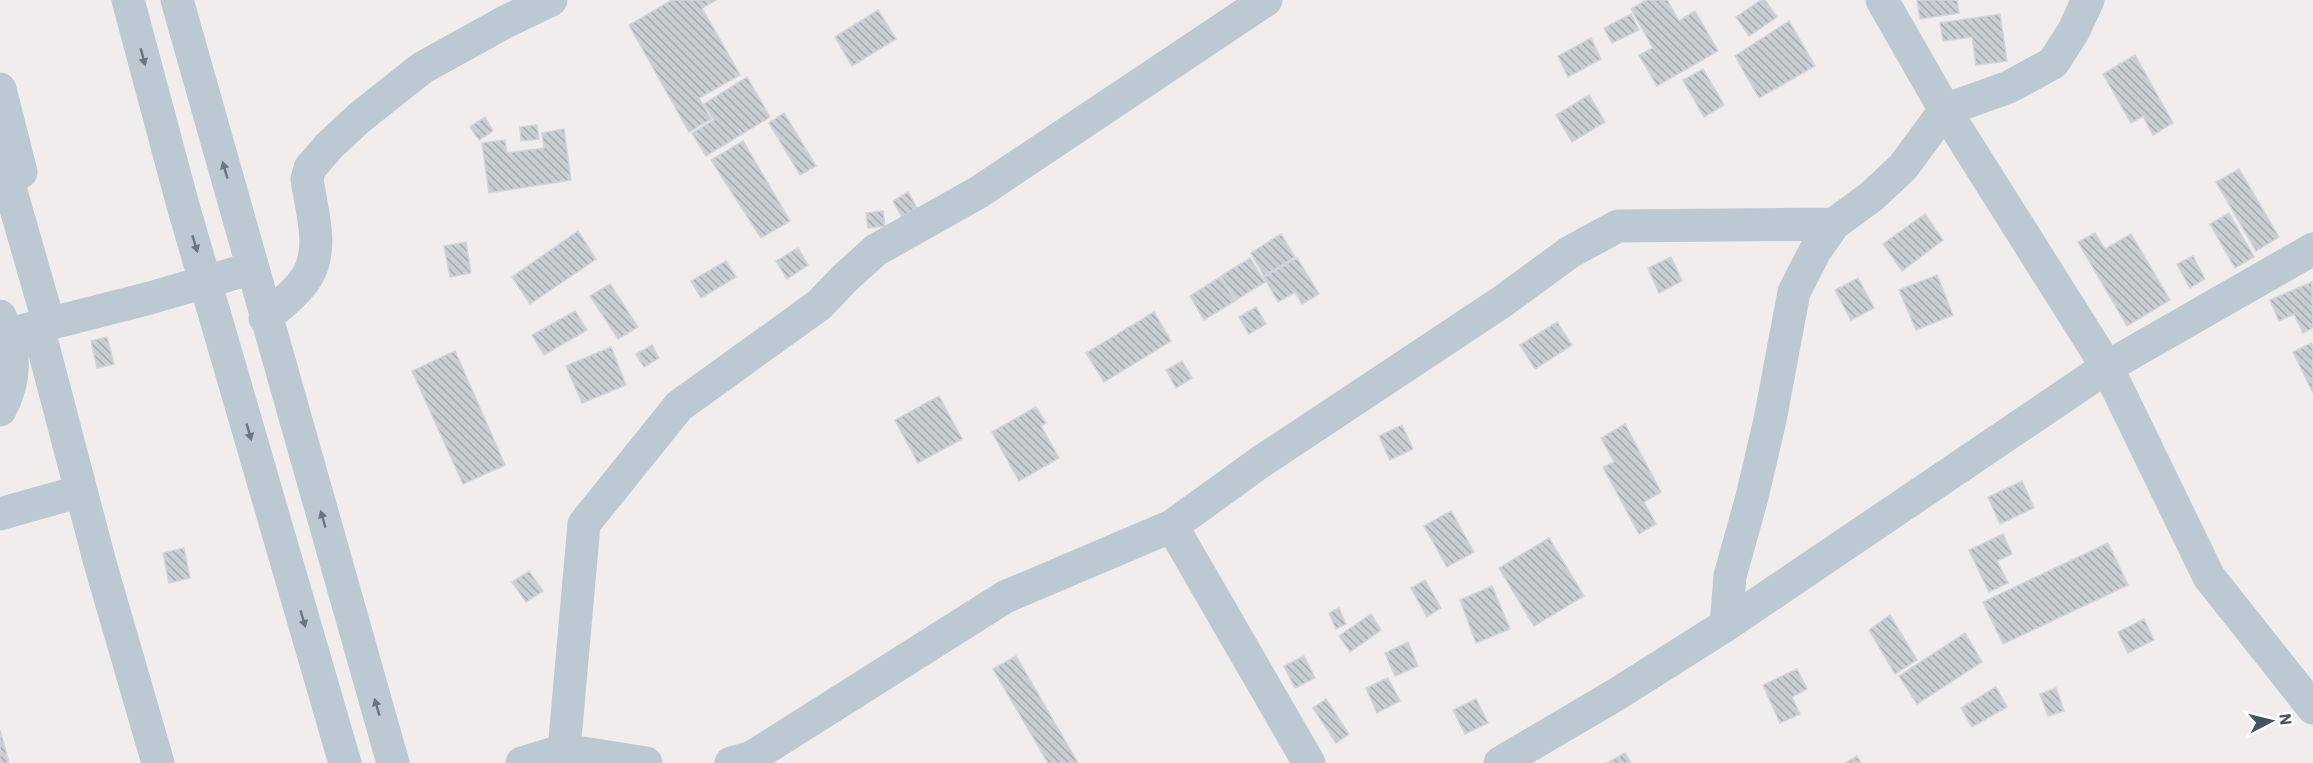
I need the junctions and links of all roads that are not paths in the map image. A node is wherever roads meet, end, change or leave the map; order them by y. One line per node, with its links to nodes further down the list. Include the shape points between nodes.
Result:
1 (128, 0): 13 (street, one-way to 13)
2 (177, 0): 12 (street, one-way to 2)
3 (551, 0): 14 (street, via 422,69 329,146 310,168 306,179 316,250 309,274)
4 (1266, 0): 23 (street, via 979,192 876,250 819,305 679,406 584,524)
5 (1882, 0): 8 (street)
6 (2088, 0): 8 (street, via 2053,63 2009,87)
7 (0, 89): 9 (street, via 21,172)
8 (1945, 110): 10 (street, via 1903,167); 16 (street)
9 (3, 164): 15 (street)
10 (1834, 224): 20 (street, via 1618,226 1570,252 1503,302 1259,463); 21 (street, via 1794,292 1770,420 1730,576)
11 (2313, 249): 16 (street)
12 (253, 268): 13 (street); 14 (street)
13 (206, 281): 15 (street); 25 (street, one-way to 25)
14 (266, 318): 26 (street, one-way to 14)
15 (24, 325): 17 (street, via 8,395); 18 (street)
16 (2107, 368): 21 (street); 22 (street, via 2209,577)
17 (0, 410)
18 (81, 491): 19 (street); 24 (street)
19 (0, 514)
20 (1172, 526): 29 (street, via 1005,597 752,757); 30 (street)
21 (1726, 625): 31 (street)
22 (2313, 708)
23 (564, 750): 27 (street); 28 (street)
24 (158, 763)
25 (345, 763)
26 (393, 763)
27 (522, 763)
28 (646, 763)
29 (730, 763)
30 (1309, 763)
31 (1500, 763)

